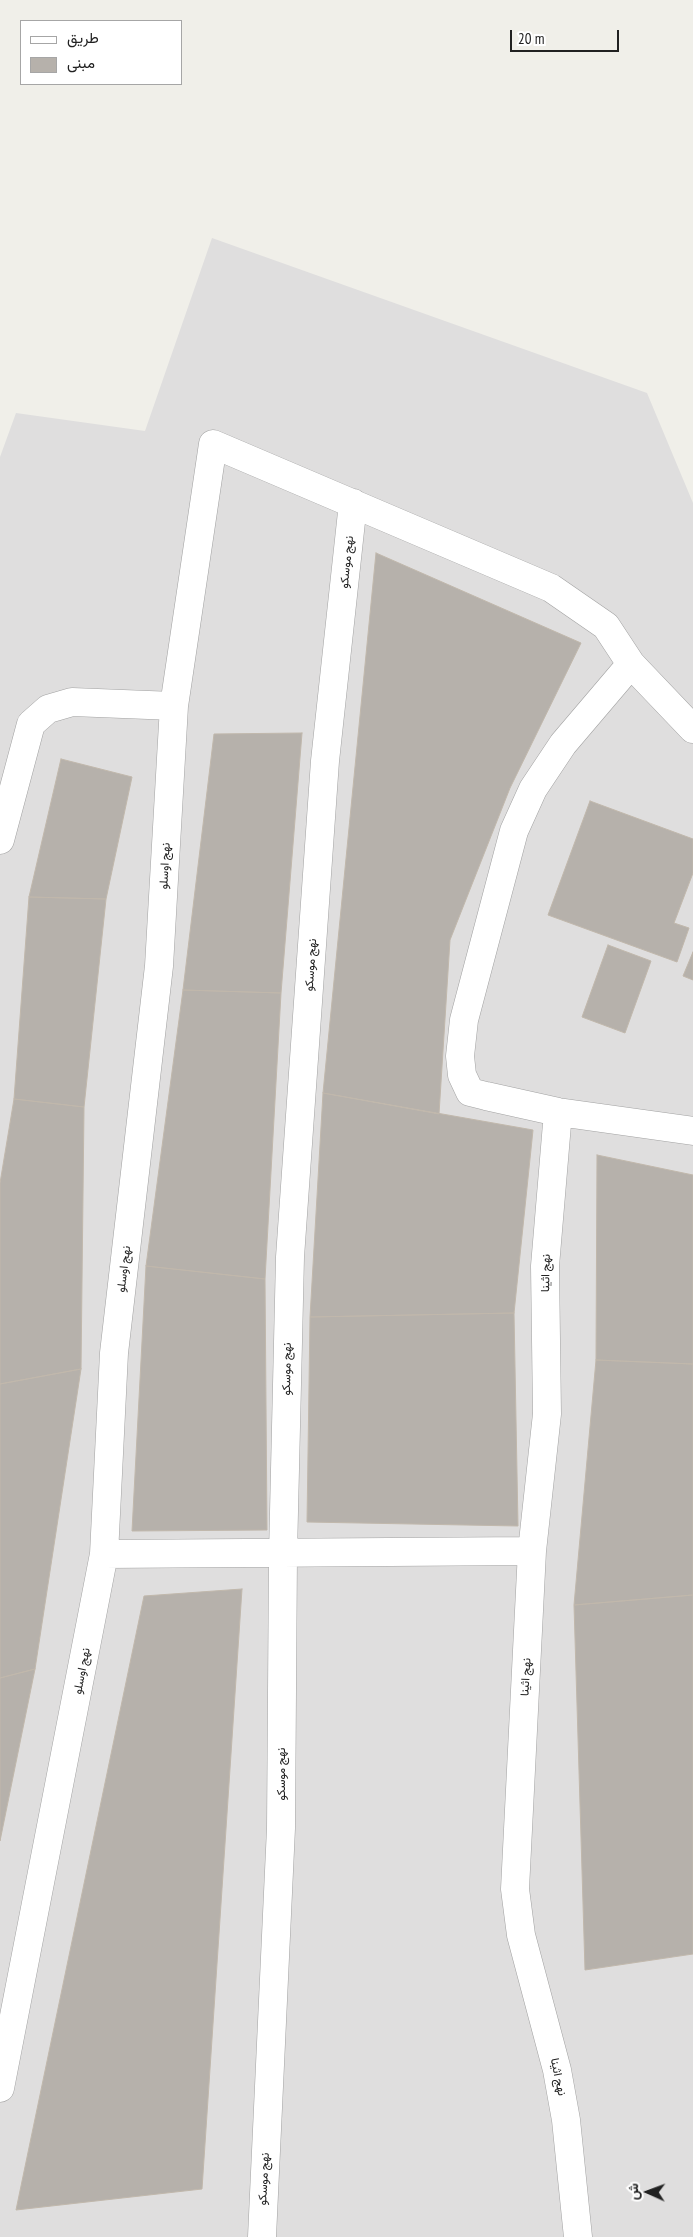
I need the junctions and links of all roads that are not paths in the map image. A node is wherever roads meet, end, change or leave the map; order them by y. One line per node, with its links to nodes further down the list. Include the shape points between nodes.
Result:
1 (353, 504): 2 (street, via 551,588 606,626); 3 (street, نهج اوسلو, via 213,444); 10 (street, نهج موسكو, via 325,761 290,1257)
2 (631, 664): 4 (street); 6 (street, via 563,744 533,789 514,832 464,1020 460,1056 462,1076 470,1092)
3 (174, 706): 5 (street, via 72,702 48,709 31,724); 9 (street, نهج اوسلو, via 159,966 114,1353)
4 (693, 729)
5 (0, 840)
6 (558, 1112): 7 (street); 8 (street, نهج اثينا, via 545,1266 547,1414)
7 (693, 1131)
8 (532, 1551): 10 (street); 13 (street, نهج اثينا, via 515,1889 521,1935 562,2095)
9 (104, 1554): 10 (street); 11 (street, نهج اوسلو)
10 (283, 1554): 12 (street, نهج موسكو, via 281,1828)
11 (0, 2088)
12 (262, 2237)
13 (578, 2237)

